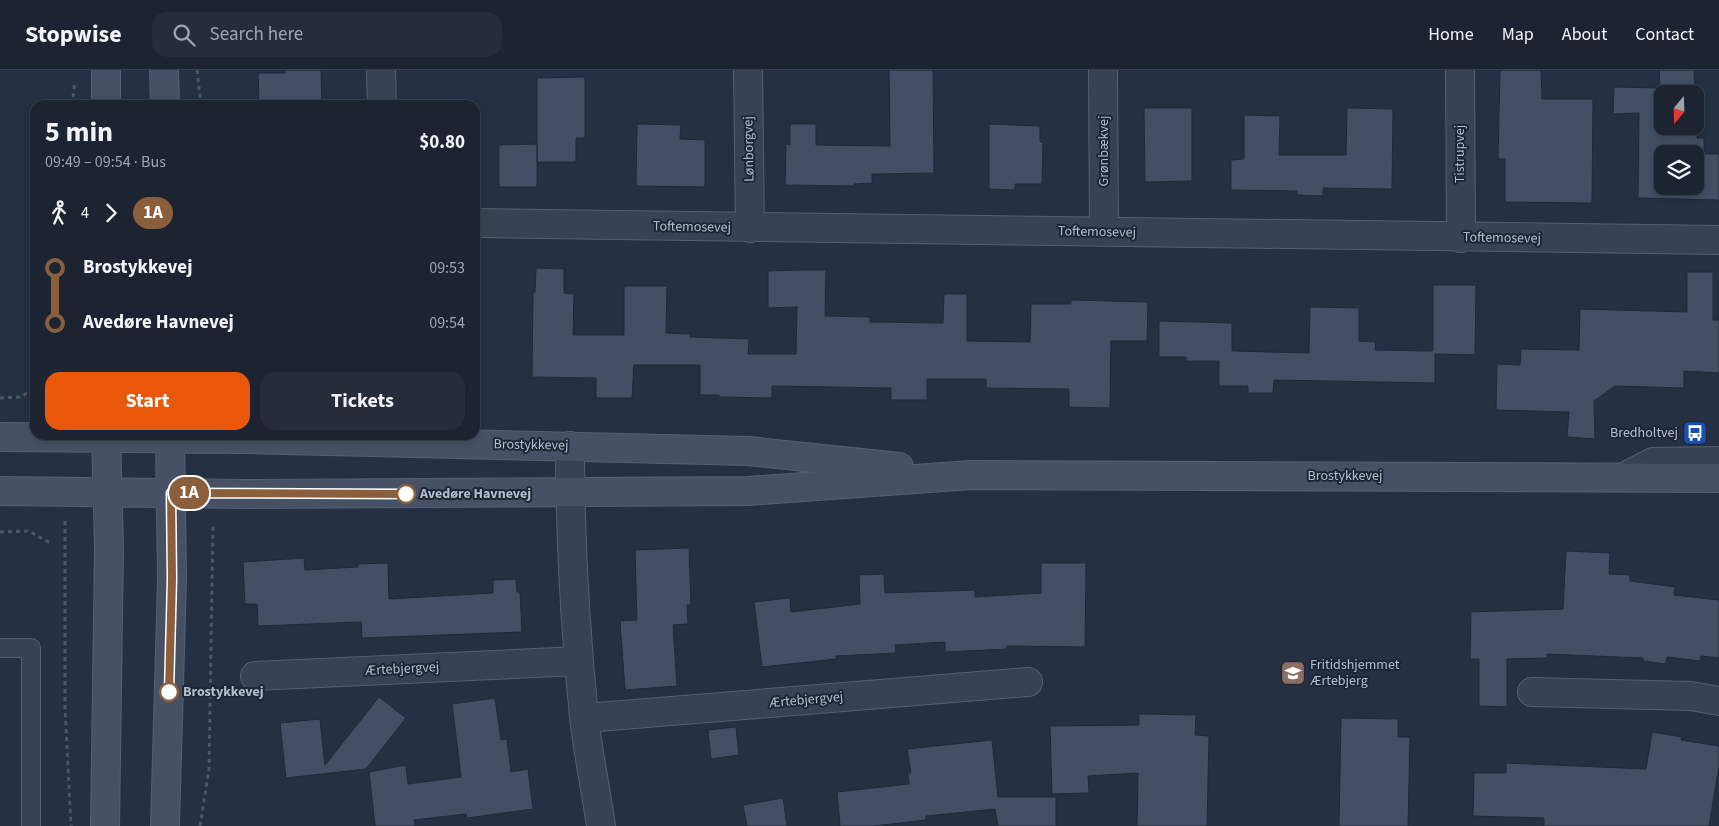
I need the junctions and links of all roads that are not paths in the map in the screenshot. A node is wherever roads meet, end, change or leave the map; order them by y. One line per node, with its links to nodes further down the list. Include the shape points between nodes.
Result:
1 (106, 70): 7 (street)
2 (164, 70): 8 (street)
3 (381, 70): 9 (street)
4 (748, 70): 11 (street, Lønborgvej)
5 (1103, 70): 12 (street, Grønbækvej)
6 (1460, 70): 13 (street, Tistrupvej)
7 (106, 100)
8 (165, 100)
9 (382, 100)
10 (480, 223): 11 (street, Toftemosevej)
11 (750, 228): 12 (street, Toftemosevej)
12 (1104, 232): 13 (street, Toftemosevej)
13 (1461, 238): 14 (street, Toftemosevej)
14 (1719, 240)
15 (0, 437): 16 (street, Brostykkevej)
16 (30, 437)
17 (106, 440): 26 (street)
18 (170, 440): 28 (street)
19 (330, 440): 20 (street, Brostykkevej)
20 (570, 446): 22 (street, Brostykkevej, via 748,451); 27 (street)
21 (1719, 456): 23 (lane, via 1652,456)
22 (970, 475): 23 (street, Brostykkevej); 27 (street, Brostykkevej, via 748,491)
23 (1613, 477): 24 (street, Brostykkevej)
24 (1719, 478)
25 (0, 490): 26 (street, Brostykkevej)
26 (108, 492): 28 (street, Brostykkevej); 37 (street)
27 (570, 492): 28 (street, Brostykkevej); 30 (street)
28 (171, 493): 38 (street, via 172,579)
29 (0, 648): 36 (lane, via 31,648)
30 (580, 661): 31 (street, Ærtebjergvej); 35 (street)
31 (255, 676)
32 (1028, 682): 35 (street, Ærtebjergvej)
33 (1532, 692): 34 (street, via 1691,696)
34 (1719, 701)
35 (584, 718): 39 (street)
36 (31, 826)
37 (105, 826)
38 (165, 826)
39 (601, 826)

